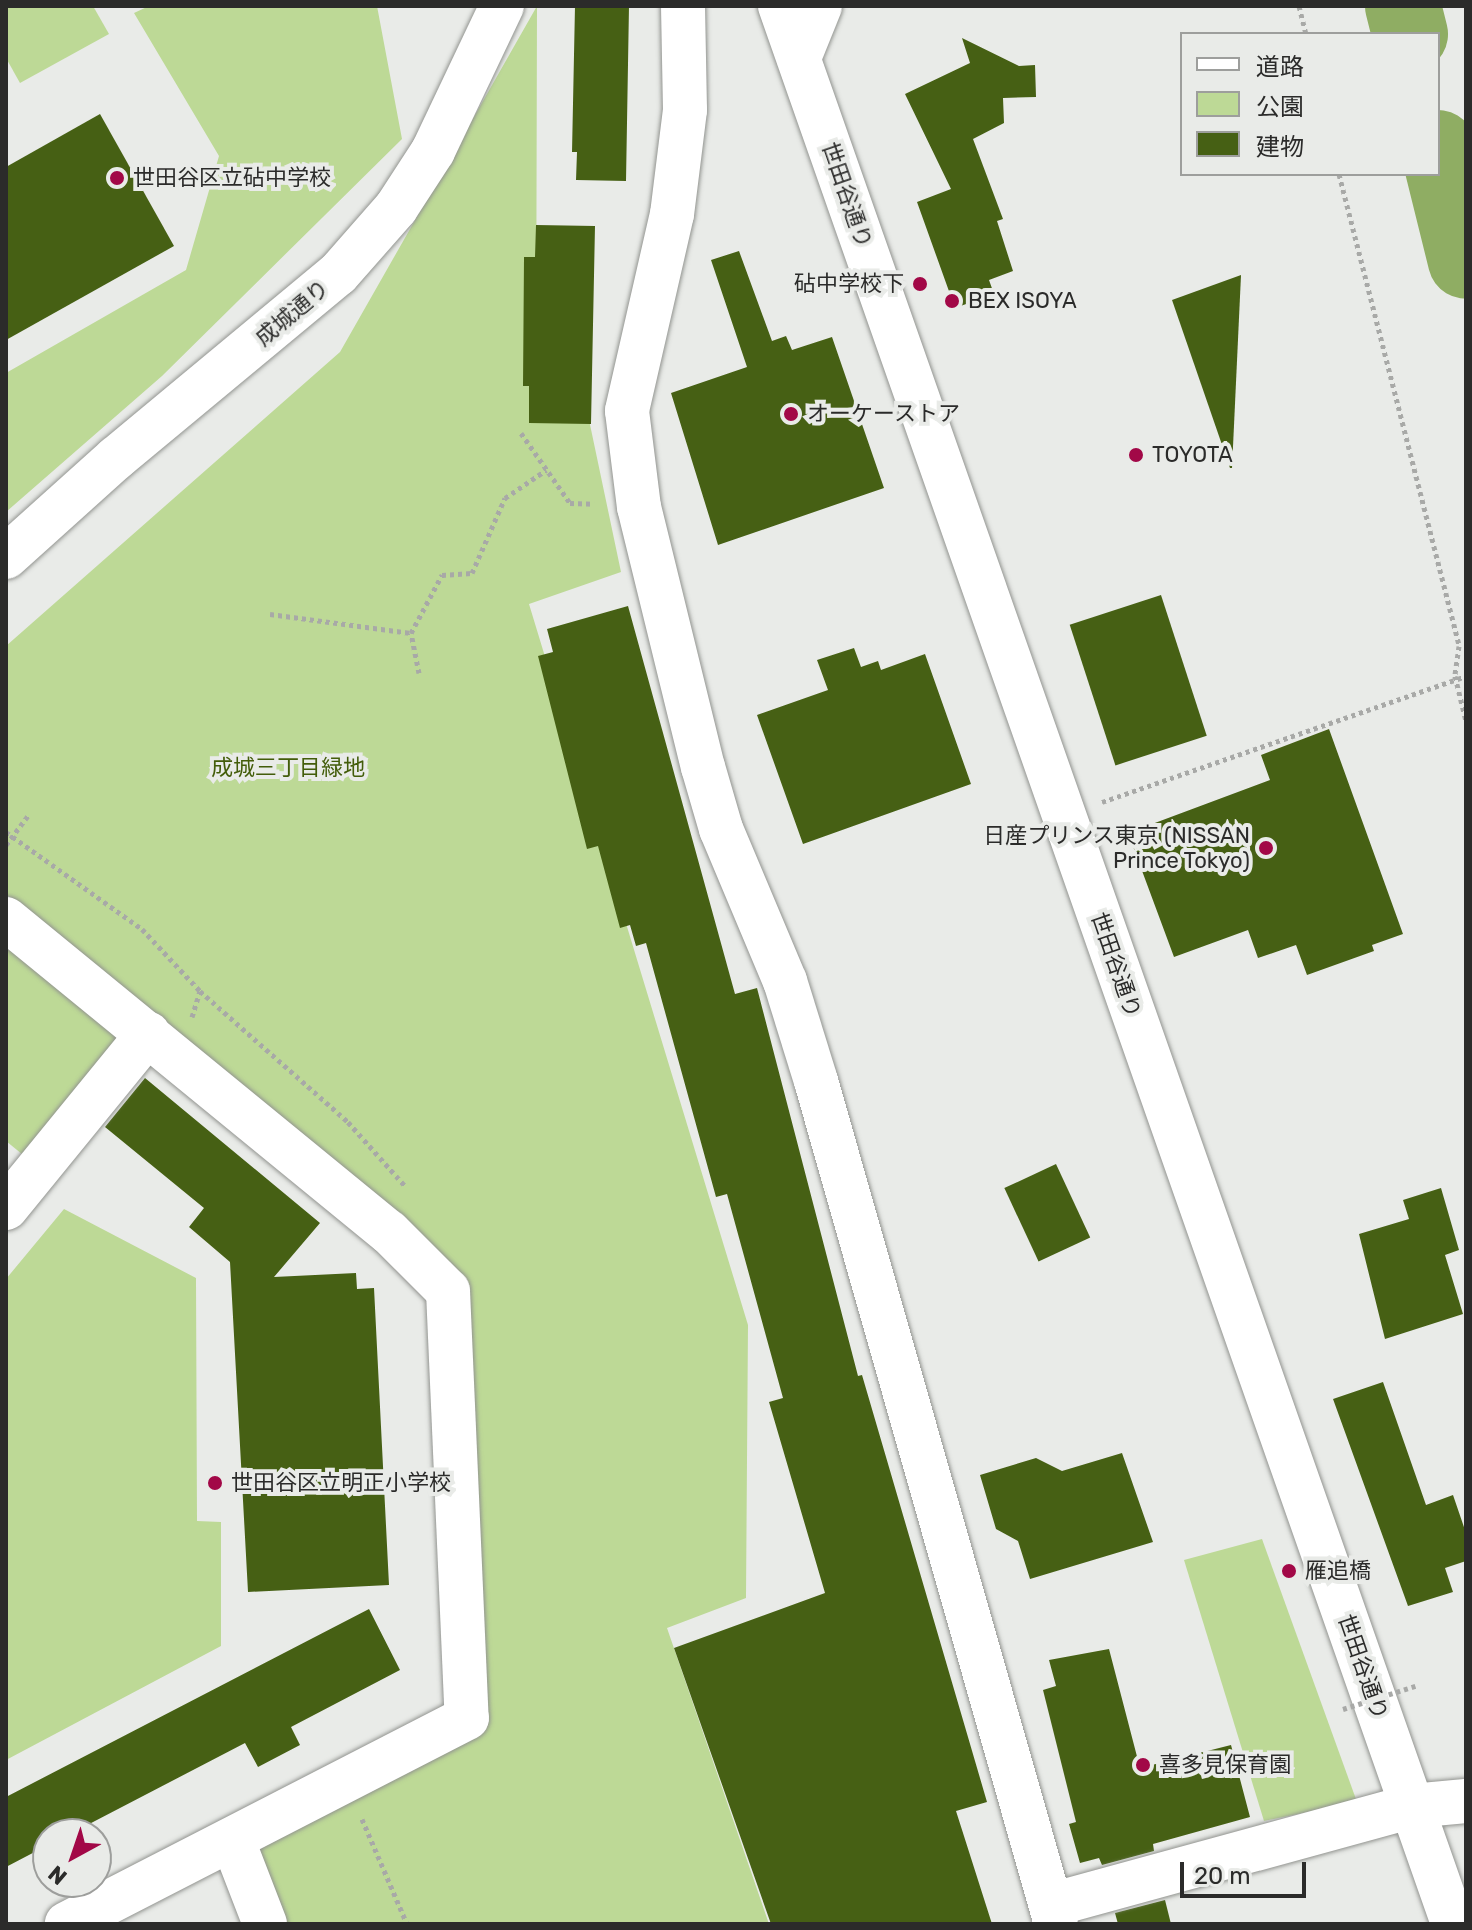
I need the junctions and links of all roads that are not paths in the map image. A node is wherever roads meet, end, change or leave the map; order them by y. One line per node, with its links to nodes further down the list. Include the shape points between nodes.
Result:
1 (502, 6): 6 (street, 成城通り, via 433,151 396,208 338,274)
2 (683, 6): 13 (street, via 685,110 672,214 627,411 639,507 721,829 785,981 816,1081)
3 (780, 6): 5 (street, 世田谷通り)
4 (820, 6): 5 (street)
5 (799, 58): 11 (street, 世田谷通り)
6 (6, 557)
7 (6, 919): 8 (street)
8 (148, 1034): 9 (street); 12 (street, via 389,1232 448,1291 467,1718)
9 (6, 1208)
10 (1466, 1801): 11 (street)
11 (1412, 1806): 13 (street); 16 (street, 世田谷通り)
12 (233, 1841): 14 (street); 15 (street)
13 (1054, 1915)
14 (67, 1924)
15 (265, 1924)
16 (1453, 1924)

